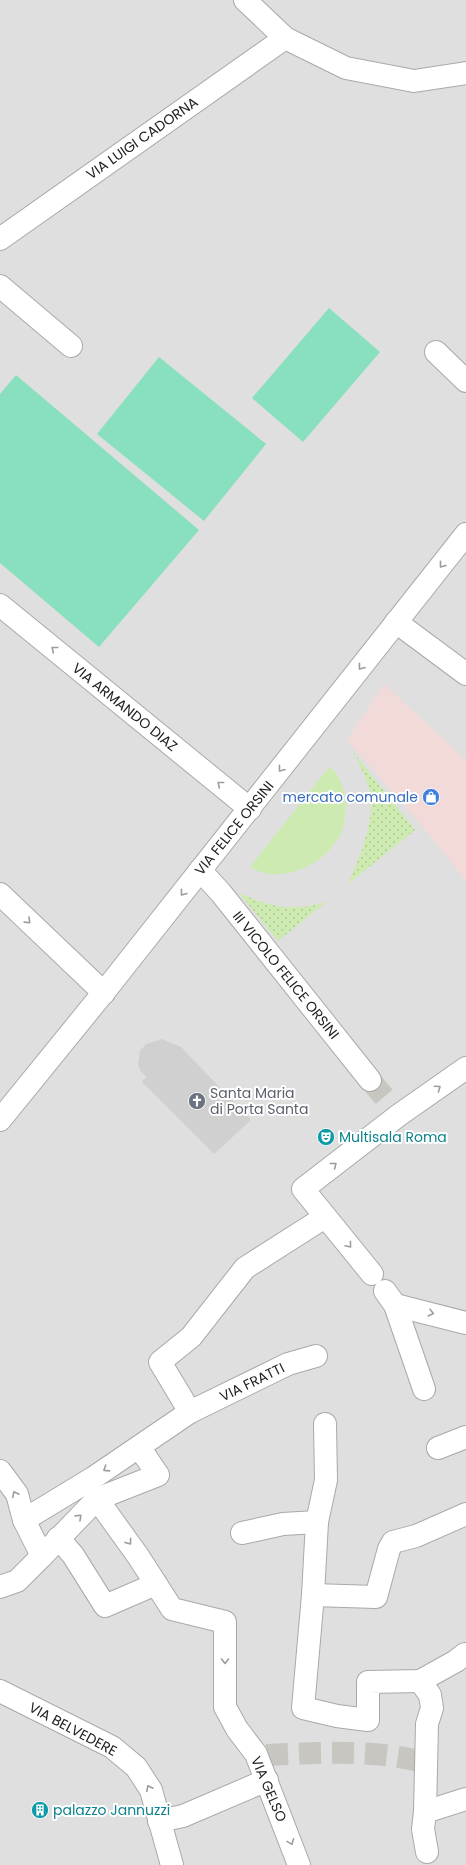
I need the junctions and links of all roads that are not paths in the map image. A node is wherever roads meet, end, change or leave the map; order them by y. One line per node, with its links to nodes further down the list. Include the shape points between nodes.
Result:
1 (244, 0): 2 (street)
2 (285, 38): 3 (street, via 346,68 414,81); 4 (street, VIA LUIGI CADORNA)
3 (466, 73)
4 (0, 239)
5 (0, 286): 6 (street)
6 (71, 346)
7 (436, 352): 8 (street)
8 (466, 381)
9 (466, 534): 11 (street, VIA FELICE ORSINI, one-way to 11)
10 (0, 605): 13 (street, VIA ARMANDO DIAZ, one-way to 10)
11 (396, 622): 12 (street); 13 (street, VIA FELICE ORSINI, one-way to 13)
12 (466, 674)
13 (250, 809): 14 (street, VIA FELICE ORSINI)
14 (200, 870): 16 (street, VIA FELICE ORSINI, one-way to 16); 18 (street, III VICOLO FELICE ORSINI)
15 (1, 898): 16 (street, one-way to 16)
16 (104, 993): 19 (street, VIA FELICE ORSINI)
17 (466, 1068): 20 (street, one-way to 17, via 303,1189 395,1110)
18 (370, 1080)
19 (0, 1120)
20 (325, 1217): 21 (street, one-way to 21); 25 (street, via 245,1268 191,1336 160,1362)
21 (384, 1290): 22 (street, one-way to 22); 24 (street)
22 (466, 1323)
23 (316, 1356): 25 (street, VIA FRATTI, via 288,1364)
24 (424, 1389)
25 (190, 1412): 28 (street, VIA FRATTI)
26 (325, 1424): 34 (street, via 326,1480)
27 (466, 1437): 29 (street)
28 (139, 1447): 31 (street, via 158,1475); 33 (street, VIA FRATTI, one-way to 33)
29 (438, 1448)
30 (0, 1471): 33 (street, one-way to 30, via 17,1494)
31 (97, 1499): 36 (street, one-way to 31); 38 (street, one-way to 38)
32 (466, 1514): 40 (street, via 416,1536 393,1542 376,1597)
33 (24, 1520): 37 (street)
34 (317, 1522): 35 (street, via 283,1524); 40 (street)
35 (242, 1533)
36 (58, 1538): 37 (street); 38 (street, via 81,1567 105,1606)
37 (42, 1556): 39 (street, via 17,1581)
38 (156, 1584): 44 (street, VIA GELSO, one-way to 44, via 172,1609 225,1622 225,1707 237,1729 261,1755)
39 (0, 1588)
40 (314, 1595): 42 (street, via 303,1708 368,1720 368,1682)
41 (465, 1654): 42 (street)
42 (420, 1681): 46 (street, via 430,1695 432,1708 427,1724 422,1762)
43 (0, 1690): 47 (street, VIA BELVEDERE, one-way to 43, via 151,1790 136,1767 112,1747)
44 (267, 1780): 47 (street, via 183,1816); 50 (street, VIA GELSO, one-way to 50)
45 (466, 1799): 46 (street)
46 (425, 1812): 48 (street, via 422,1829)
47 (159, 1822): 49 (street, VIA BELVEDERE)
48 (427, 1852)
49 (172, 1865)
50 (299, 1865)

